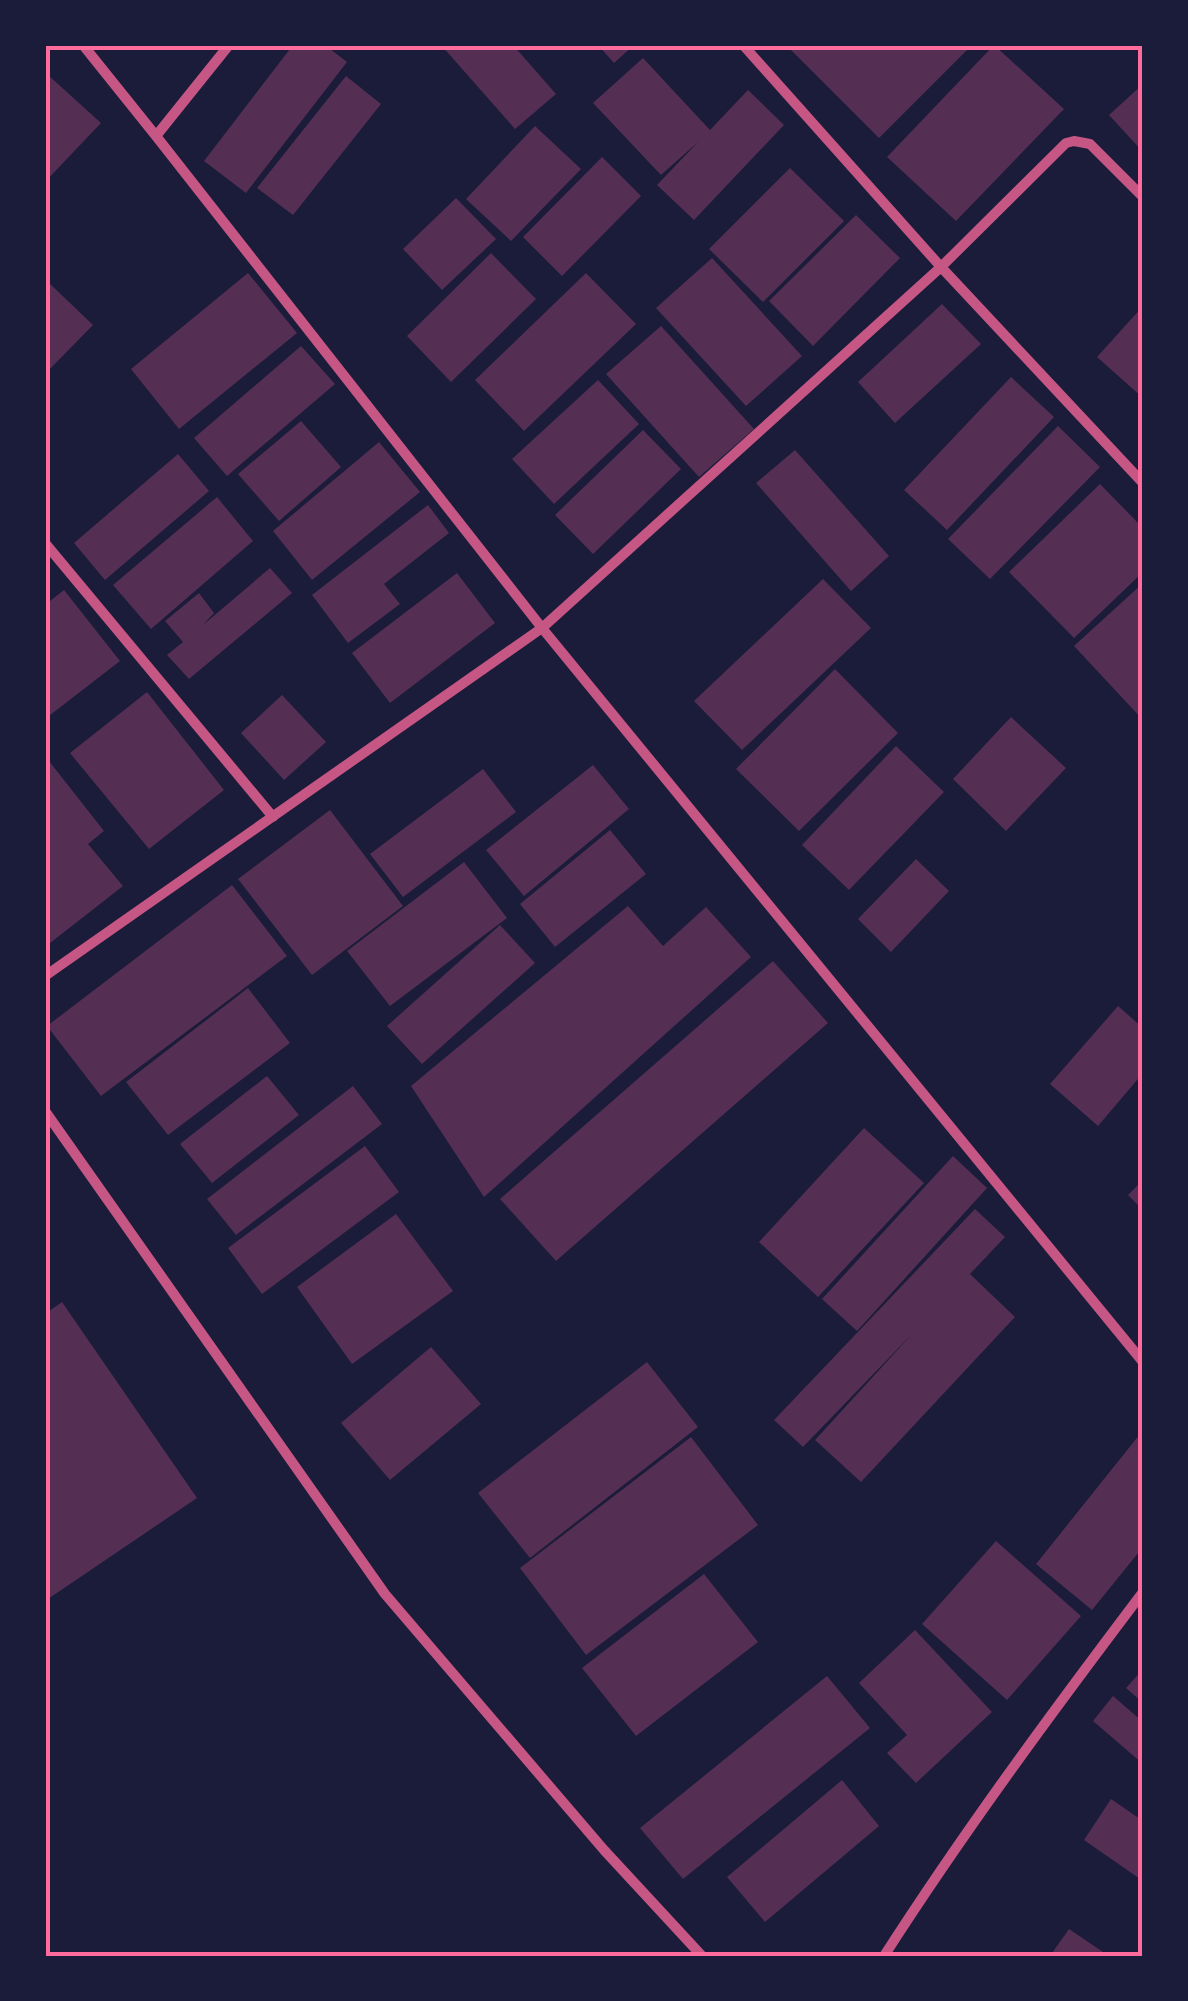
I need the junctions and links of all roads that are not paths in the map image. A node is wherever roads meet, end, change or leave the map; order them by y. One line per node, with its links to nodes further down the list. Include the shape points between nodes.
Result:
1 (82, 45): 4 (street)
2 (229, 45): 4 (street)
3 (742, 45): 6 (street)
4 (156, 136): 9 (street)
5 (1143, 196): 6 (street, via 1090,144 1070,142)
6 (941, 266): 7 (street); 9 (street)
7 (1143, 482)
8 (45, 544): 10 (street)
9 (542, 628): 10 (street); 13 (street)
10 (274, 816): 11 (street)
11 (45, 976)
12 (45, 1111): 15 (street, via 385,1594)
13 (1143, 1362)
14 (1143, 1592): 16 (street, via 1030,1741)
15 (702, 1956)
16 (884, 1956)

